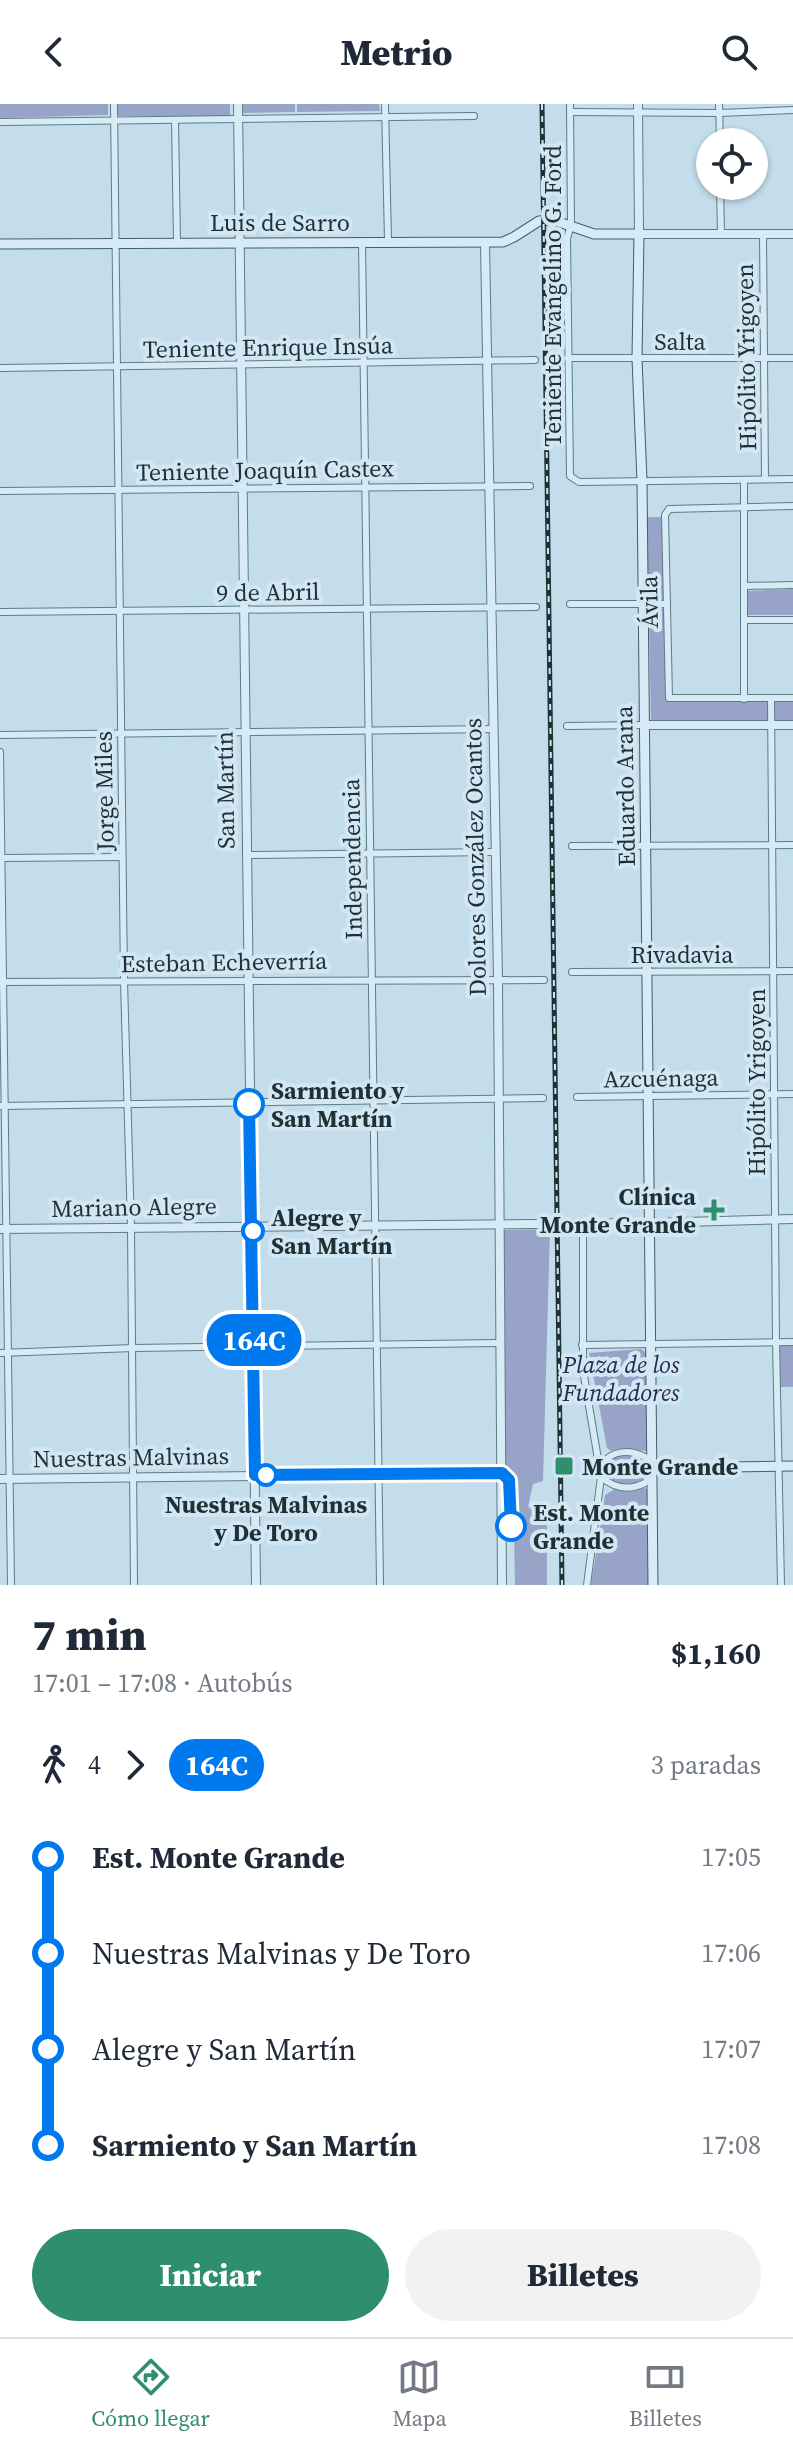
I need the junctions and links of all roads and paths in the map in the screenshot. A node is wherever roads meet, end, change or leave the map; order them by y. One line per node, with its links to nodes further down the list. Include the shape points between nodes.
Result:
1 (114, 104): 13 (street, Jorge Miles)
2 (238, 104): 11 (street, San Martín)
3 (385, 104): 9 (street)
4 (719, 104): 8 (street)
5 (570, 108): 6 (street); 17 (street, Teniente Evangelino G. Ford)
6 (638, 108): 8 (street); 19 (street, Eduardo Arana)
7 (793, 110): 8 (street)
8 (719, 113): 15 (street)
9 (385, 116): 10 (street); 11 (street); 22 (street)
10 (474, 116)
11 (238, 118): 12 (street); 25 (street, San Martín)
12 (175, 120): 13 (street); 24 (street)
13 (114, 121): 14 (street); 23 (street, Jorge Miles)
14 (0, 122)
15 (720, 128)
16 (720, 200): 18 (street, Hipólito Yrigoyen)
17 (571, 224): 19 (main road, via 594,234); 27 (main road, Luis de Sarro, via 539,221 508,241); 29 (street, Teniente Evangelino G. Ford)
18 (721, 233): 19 (street); 20 (street)
19 (639, 234): 32 (main road, Eduardo Arana)
20 (763, 234): 21 (street); 30 (street, Hipólito Yrigoyen)
21 (793, 234)
22 (388, 241): 26 (main road, Luis de Sarro); 27 (main road, Luis de Sarro)
23 (116, 242): 24 (main road, Luis de Sarro); 28 (main road, Luis de Sarro); 36 (street, Jorge Miles)
24 (177, 242): 25 (main road, Luis de Sarro)
25 (239, 242): 26 (main road, Luis de Sarro); 37 (street, San Martín)
26 (362, 242): 35 (street, Independencia)
27 (485, 242): 34 (street, Dolores González Ocantos)
28 (0, 244)
29 (568, 358): 32 (street, Salta); 42 (street, Teniente Evangelino G. Ford, via 573,480)
30 (763, 358): 31 (street, Salta); 32 (street, Salta); 39 (street, Hipólito Yrigoyen)
31 (793, 358)
32 (637, 359): 42 (main road, Eduardo Arana)
33 (535, 360): 34 (street, Teniente Enrique Insúa)
34 (488, 362): 35 (street, Teniente Enrique Insúa); 43 (street, Dolores González Ocantos)
35 (362, 364): 37 (street, Teniente Enrique Insúa); 45 (street, Independencia)
36 (118, 366): 37 (street, Teniente Enrique Insúa); 38 (street, Teniente Enrique Insúa); 47 (street, Jorge Miles)
37 (240, 366): 46 (street, San Martín)
38 (0, 368)
39 (765, 479): 40 (street); 41 (street)
40 (793, 479)
41 (744, 480): 42 (street); 50 (street, Hipólito Yrigoyen)
42 (642, 481): 54 (main road, Eduardo Arana)
43 (489, 486): 44 (street, Teniente Joaquín Castex); 45 (street, Teniente Joaquín Castex); 56 (street, Dolores González Ocantos)
44 (530, 486)
45 (364, 487): 46 (street, Teniente Joaquín Castex); 58 (street, Independencia)
46 (241, 488): 47 (street, Teniente Joaquín Castex); 60 (street, San Martín)
47 (119, 490): 48 (street, Teniente Joaquín Castex); 59 (street, Jorge Miles)
48 (0, 491)
49 (793, 506): 50 (street)
50 (744, 507): 52 (street, Hipólito Yrigoyen); 55 (street, Ávila, via 669,509)
51 (793, 585): 52 (street)
52 (744, 586): 62 (street, Hipólito Yrigoyen)
53 (570, 604): 54 (street)
54 (643, 604): 55 (street); 68 (main road, Eduardo Arana)
55 (667, 604): 66 (street, Ávila, via 670,699)
56 (490, 607): 57 (street, 9 de Abril); 58 (street, 9 de Abril); 71 (street, Dolores González Ocantos)
57 (536, 607)
58 (366, 609): 60 (street, 9 de Abril); 72 (street, Independencia)
59 (120, 611): 60 (street, 9 de Abril); 61 (street, 9 de Abril); 74 (street, Jorge Miles)
60 (243, 611): 73 (street, San Martín)
61 (0, 612)
62 (744, 620): 63 (street); 66 (street, Hipólito Yrigoyen)
63 (793, 620)
64 (771, 698): 65 (street); 66 (street); 67 (street, Hipólito Yrigoyen)
65 (793, 698)
66 (744, 699)
67 (771, 724): 68 (street); 69 (street); 79 (street, Hipólito Yrigoyen)
68 (644, 725): 70 (street); 80 (main road, Eduardo Arana)
69 (793, 725)
70 (567, 726)
71 (493, 729): 72 (street); 81 (street, Dolores González Ocantos)
72 (367, 731): 73 (street); 82 (street, Independencia)
73 (244, 732): 74 (street); 83 (street, San Martín)
74 (121, 734): 75 (street); 84 (street, Jorge Miles)
75 (0, 735)
76 (0, 752): 85 (street)
77 (793, 845): 79 (street)
78 (572, 846): 80 (street)
79 (772, 846): 80 (street); 86 (street, Hipólito Yrigoyen)
80 (646, 847): 89 (main road, Eduardo Arana)
81 (494, 852): 82 (street); 92 (street, Dolores González Ocantos)
82 (370, 853): 83 (street); 91 (street, Independencia)
83 (246, 855): 90 (street, San Martín)
84 (122, 857): 85 (street); 94 (street, Jorge Miles)
85 (1, 858): 95 (street)
86 (773, 971): 87 (street, Rivadavia); 89 (street, Rivadavia); 96 (street, Hipólito Yrigoyen)
87 (793, 971)
88 (572, 972): 89 (street, Rivadavia)
89 (647, 973): 98 (main road, Eduardo Arana)
90 (247, 979): 91 (street, Esteban Echeverría); 94 (street, Esteban Echeverría); 103 (street, San Martín)
91 (372, 979): 92 (street, Esteban Echeverría); 102 (street, Independencia)
92 (498, 979): 93 (street, Esteban Echeverría); 101 (street, Dolores González Ocantos)
93 (544, 980)
94 (124, 981): 95 (street, Esteban Echeverría); 104 (street, Jorge Miles)
95 (2, 982): 105 (street)
96 (774, 1094): 97 (street, Azcuénaga); 98 (street, Azcuénaga); 106 (street, Hipólito Yrigoyen)
97 (793, 1094)
98 (648, 1096): 99 (street, Azcuénaga); 108 (main road, Eduardo Arana)
99 (577, 1097)
100 (543, 1098): 101 (street)
101 (497, 1099): 102 (street); 110 (street, Dolores González Ocantos)
102 (374, 1100): 103 (street); 109 (street, Independencia)
103 (249, 1104): 104 (street); 112 (street, San Martín)
104 (127, 1105): 105 (street); 113 (street, Jorge Miles)
105 (3, 1106): 114 (street)
106 (775, 1219): 107 (street, Mariano Alegre); 108 (street, Mariano Alegre); 115 (street, Hipólito Yrigoyen)
107 (793, 1219)
108 (650, 1223): 111 (street, Mariano Alegre); 118 (main road, Eduardo Arana)
109 (375, 1224): 110 (street, Mariano Alegre); 112 (street, Mariano Alegre); 119 (street, Independencia)
110 (500, 1224): 111 (street, Mariano Alegre); 117 (street, Dolores González Ocantos)
111 (583, 1224): 120 (street)
112 (253, 1226): 113 (street, Mariano Alegre); 121 (street, San Martín)
113 (131, 1227): 114 (street, Mariano Alegre); 122 (street, Jorge Miles)
114 (3, 1229): 123 (street)
115 (776, 1342): 116 (street); 118 (street); 126 (street, Hipólito Yrigoyen)
116 (793, 1342)
117 (499, 1343): 119 (street); 128 (street, Dolores González Ocantos)
118 (650, 1344): 120 (street); 127 (main road, Eduardo Arana)
119 (376, 1345): 121 (street); 130 (street, Independencia)
120 (582, 1345): 124 (street)
121 (254, 1347): 122 (street); 129 (street, San Martín)
122 (133, 1348): 123 (street); 131 (street, Jorge Miles)
123 (4, 1353): 133 (street)
124 (601, 1465): 127 (street, via 626,1451 645,1457); 132 (street)
125 (793, 1466): 126 (main road)
126 (780, 1467): 127 (main road); 141 (street, Hipólito Yrigoyen)
127 (652, 1468): 132 (street, via 645,1483 634,1488 615,1486); 140 (main road, Eduardo Arana)
128 (502, 1473): 130 (street, Nuestras Malvinas); 138 (street, Dolores González Ocantos)
129 (255, 1475): 130 (street, Nuestras Malvinas); 131 (street, Nuestras Malvinas); 136 (street, San Martín)
130 (379, 1475): 137 (street, Independencia)
131 (132, 1477): 133 (street, Nuestras Malvinas); 135 (street, Jorge Miles)
132 (601, 1477): 139 (street)
133 (5, 1479): 134 (street)
134 (11, 1585)
135 (134, 1585)
136 (256, 1585)
137 (380, 1585)
138 (502, 1585)
139 (587, 1585)
140 (653, 1585)
141 (781, 1585)

